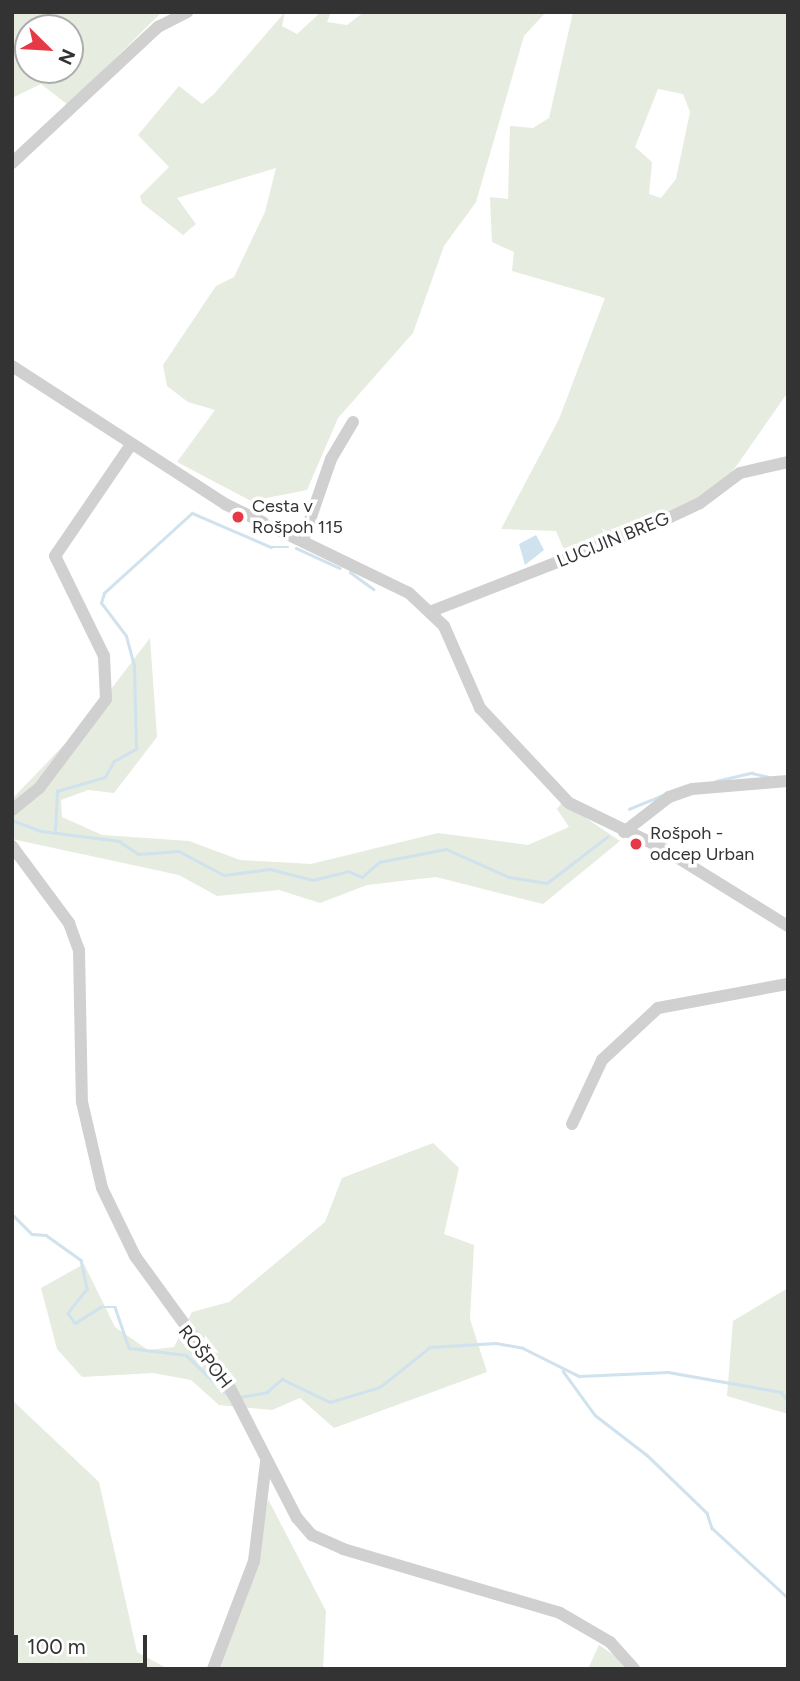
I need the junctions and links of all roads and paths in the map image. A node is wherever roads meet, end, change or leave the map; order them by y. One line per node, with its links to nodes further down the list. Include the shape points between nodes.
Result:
1 (187, 12): 2 (street, via 130,53)
2 (12, 163)
3 (12, 366): 5 (street)
4 (353, 422): 7 (street, via 331,459)
5 (130, 446): 7 (street, via 225,504); 10 (street, via 55,556 104,656 106,699 40,788)
6 (788, 462): 8 (street, LUCIJIN BREG, via 740,473 700,503 653,525)
7 (303, 541): 8 (street)
8 (432, 611): 11 (street, via 480,708 511,746 569,803)
9 (788, 781): 11 (street, via 692,789 669,797)
10 (12, 810)
11 (624, 832): 13 (street, via 662,848)
12 (12, 846): 16 (street, ROŠPOH, via 69,923 79,950 82,1101 102,1188 135,1256 229,1384)
13 (788, 926)
14 (788, 984): 15 (street, via 658,1008 603,1060)
15 (572, 1124)
16 (266, 1461): 17 (street, via 254,1562); 18 (street, ROŠPOH, via 312,1535 504,1601 560,1612 610,1642)
17 (213, 1669)
18 (634, 1669)

